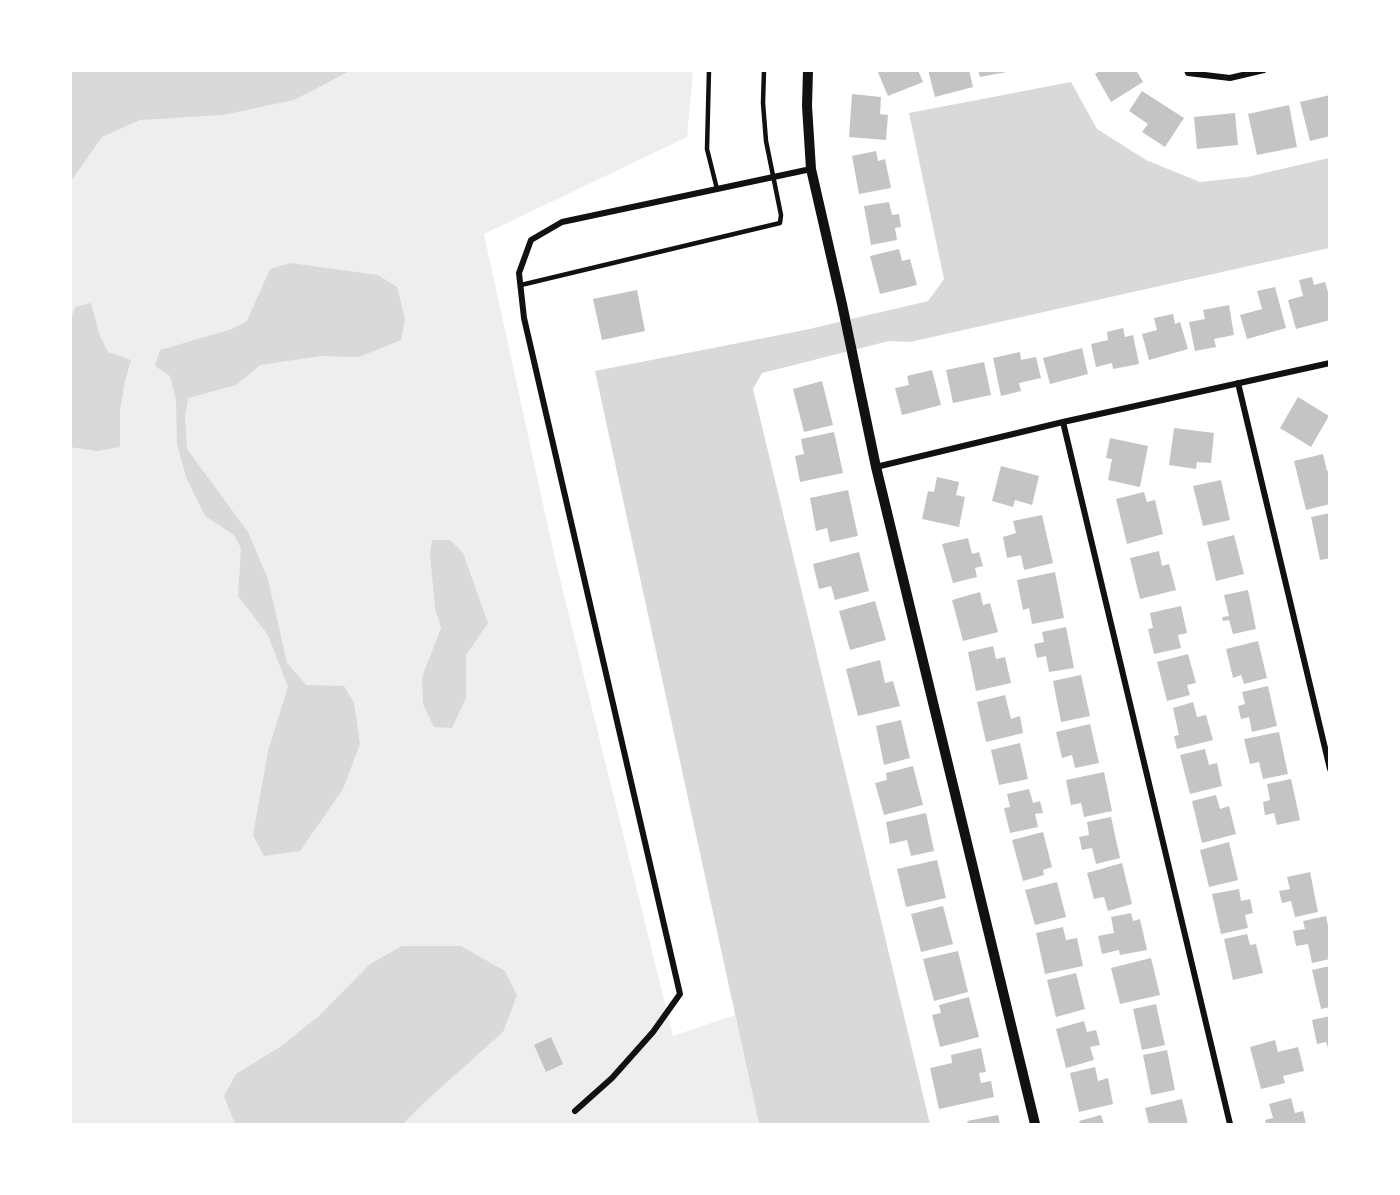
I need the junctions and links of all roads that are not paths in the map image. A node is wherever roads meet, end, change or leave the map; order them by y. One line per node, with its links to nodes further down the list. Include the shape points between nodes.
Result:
1 (709, 70): 8 (lane, via 707,148)
2 (764, 70): 7 (lane, via 763,103)
3 (808, 70): 6 (street)
4 (1264, 70): 5 (street, via 1230,78)
5 (1187, 72)
6 (811, 169): 7 (street); 13 (street)
7 (772, 177): 8 (street); 9 (lane, via 780,223)
8 (717, 189): 9 (street, via 562,222 531,240 519,273)
9 (521, 285): 15 (street, via 524,318 680,994 612,1078)
10 (1329, 363): 11 (street)
11 (1238, 383): 12 (street); 14 (street)
12 (1063, 422): 13 (street); 17 (street)
13 (876, 467): 16 (street)
14 (1329, 769)
15 (575, 1111)
16 (1035, 1125)
17 (1230, 1125)

